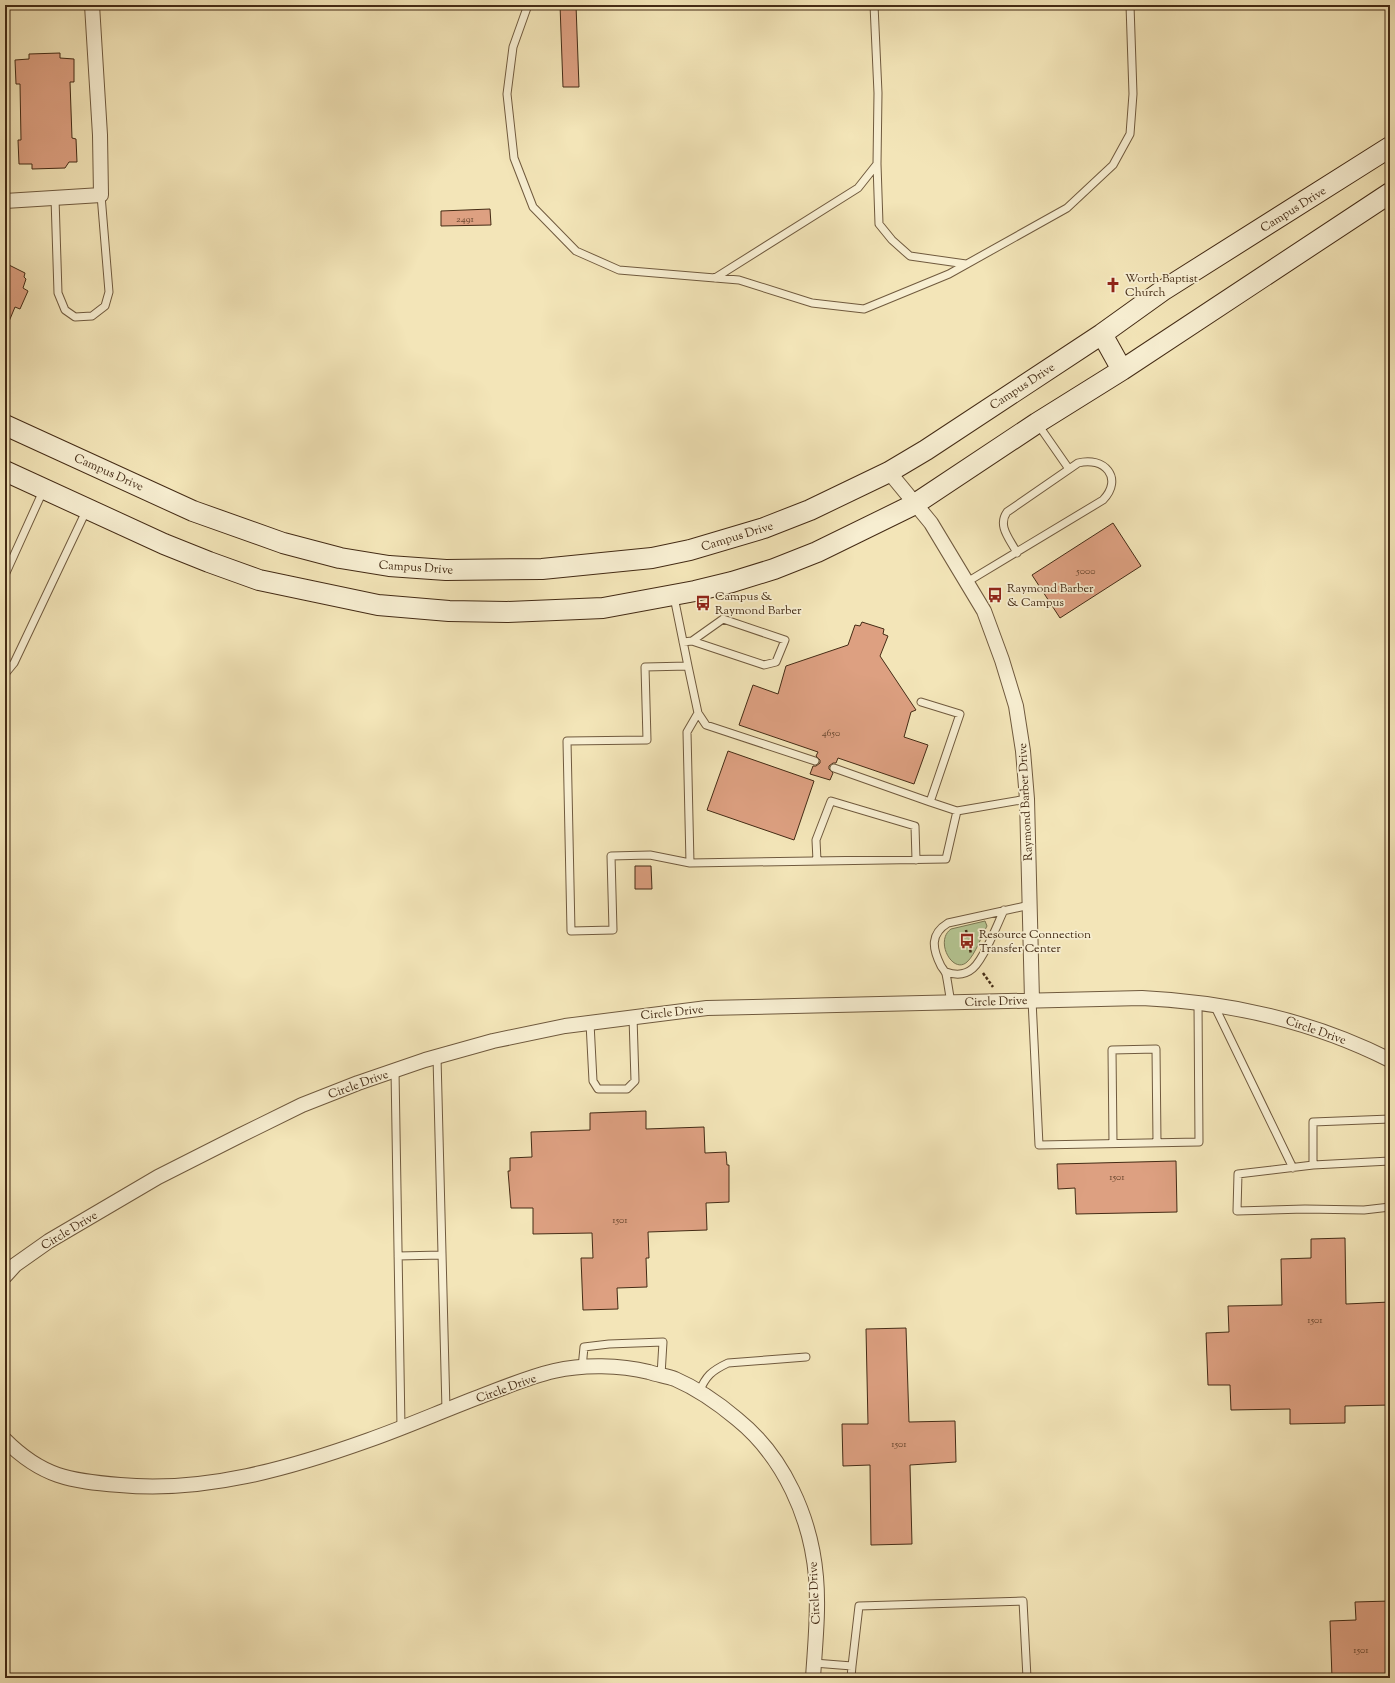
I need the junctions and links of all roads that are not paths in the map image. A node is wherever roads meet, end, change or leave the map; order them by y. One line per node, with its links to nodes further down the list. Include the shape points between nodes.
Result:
1 (92, 5): 8 (street)
2 (528, 5): 12 (lane, via 513,47 507,94 514,158 533,207 576,251 619,270)
3 (874, 5): 6 (lane, via 878,93)
4 (1130, 5): 11 (lane, via 1133,94 1130,134 1113,165 1067,208)
5 (1390, 148): 13 (main road, Campus Drive, via 1162,291)
6 (877, 164): 11 (lane, via 879,224 892,240 910,256); 12 (lane, via 858,188)
7 (1390, 194): 14 (main road)
8 (101, 195): 9 (street); 9 (lane, via 108,292 105,306 92,316 75,317 65,310 58,292)
9 (55, 198): 10 (street)
10 (5, 201)
11 (966, 264): 12 (lane, via 949,274 864,308 812,303 738,280)
12 (715, 278)
13 (1102, 334): 14 (main road); 19 (main road, Campus Drive)
14 (1122, 370): 15 (main road)
15 (1037, 423): 17 (lane); 21 (main road)
16 (5, 425): 19 (main road, Campus Drive, via 193,511 283,543 340,558 389,566 446,570 542,569 652,558 690,550 771,526)
17 (1069, 469): 23 (lane, via 1002,518 1002,527); 23 (lane, via 1088,460 1106,467 1111,475 1109,494)
18 (5, 471): 20 (main road)
19 (889, 472): 21 (street, Raymond Barber Drive)
20 (44, 489): 22 (main road); 24 (lane)
21 (915, 504): 25 (street, Raymond Barber Drive, via 931,523); 26 (main road, via 817,552 774,569 732,582)
22 (87, 509): 26 (main road, via 164,544 259,580 378,605 449,611 507,612 603,608); 30 (lane, via 14,663)
23 (1017, 553): 25 (lane)
24 (5, 575)
25 (967, 582): 35 (street, Raymond Barber Drive, via 984,611 1016,706)
26 (673, 595): 28 (lane)
27 (692, 641): 27 (lane, via 764,665 776,662 785,640 723,619); 28 (lane)
28 (683, 642): 29 (lane)
29 (688, 666): 32 (lane); 40 (lane, via 645,667 647,740 566,741 571,931 613,930 611,856 650,855)
30 (5, 674)
31 (921, 702): 36 (lane, via 960,714)
32 (698, 713): 33 (lane, via 706,725); 40 (lane, via 687,732)
33 (815, 761)
34 (834, 768): 36 (lane)
35 (1027, 799): 37 (lane); 41 (street, Raymond Barber Drive)
36 (930, 802): 37 (lane)
37 (957, 811): 38 (lane, via 946,859)
38 (916, 860): 39 (lane); 39 (lane, via 915,826 831,801 816,840)
39 (817, 861): 40 (lane)
40 (690, 864)
41 (1030, 905): 42 (lane); 44 (street, Raymond Barber Drive)
42 (1004, 910): 43 (lane, via 974,969 955,975); 43 (lane, via 948,923 939,928 934,944 941,966)
43 (946, 972): 45 (lane)
44 (1032, 1000): 45 (street, Circle Drive); 46 (street, Circle Drive, via 1142,998); 55 (lane, via 1038,1145)
45 (951, 1002): 48 (street, Circle Drive, via 707,1008)
46 (1198, 1003): 47 (street, Circle Drive); 54 (lane, via 1199,1142)
47 (1214, 1005): 51 (street, Circle Drive, via 1275,1017 1328,1033); 58 (lane)
48 (633, 1017): 49 (street, Circle Drive); 49 (lane, via 635,1081 627,1089 598,1089 592,1082)
49 (590, 1022): 50 (street, Circle Drive, via 493,1041)
50 (437, 1057): 52 (street, Circle Drive); 60 (lane)
51 (1390, 1060)
52 (395, 1071): 61 (lane); 62 (street, Circle Drive, via 302,1105 158,1177 49,1241 15,1265)
53 (1390, 1119): 57 (lane, via 1314,1122)
54 (1156, 1142): 55 (lane); 55 (lane, via 1156,1049 1112,1050)
55 (1113, 1144)
56 (1390, 1161): 57 (lane)
57 (1313, 1165): 58 (lane)
58 (1293, 1168): 59 (lane, via 1238,1174 1237,1210 1364,1210)
59 (1390, 1207)
60 (442, 1255): 61 (lane); 67 (lane)
61 (398, 1256): 68 (lane)
62 (5, 1276)
63 (806, 1357): 66 (lane, via 728,1363 706,1378)
64 (582, 1368): 65 (street, Circle Drive, via 636,1369); 65 (lane, via 584,1347 663,1342); 67 (street, Circle Drive, via 556,1371 513,1384)
65 (661, 1376): 66 (street, Circle Drive, via 673,1378)
66 (699, 1392): 70 (street, Circle Drive, via 710,1397 750,1430 774,1460 793,1490 808,1532 816,1577)
67 (446, 1410): 68 (street, Circle Drive)
68 (401, 1427): 69 (street, Circle Drive, via 312,1460 258,1473 200,1484 138,1487 89,1483 57,1476 29,1461)
69 (5, 1440)
70 (814, 1664): 71 (lane); 72 (street, Circle Drive)
71 (852, 1666): 73 (lane); 74 (lane, via 859,1606 1023,1601)
72 (813, 1678)
73 (851, 1678)
74 (1027, 1678)

